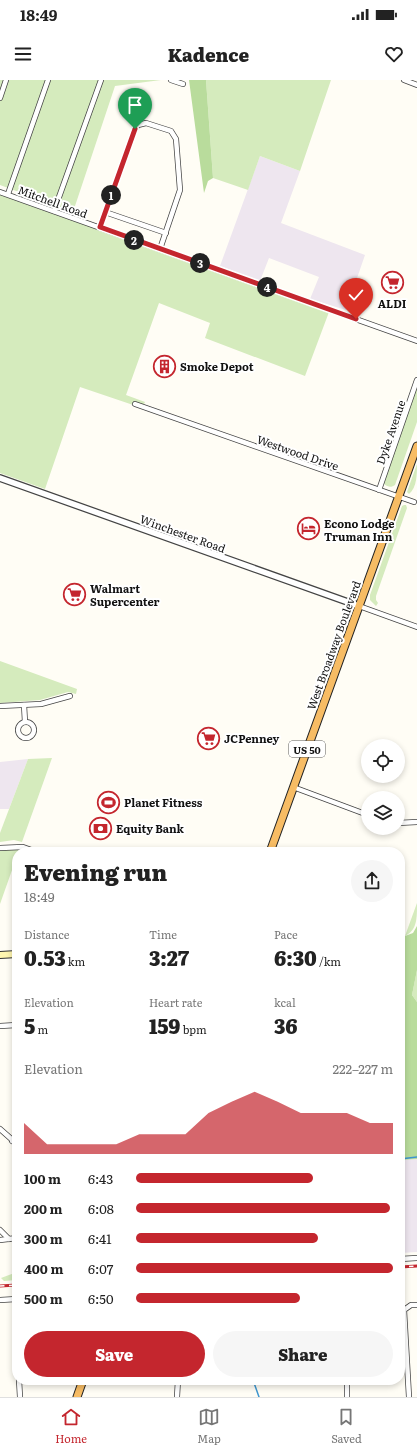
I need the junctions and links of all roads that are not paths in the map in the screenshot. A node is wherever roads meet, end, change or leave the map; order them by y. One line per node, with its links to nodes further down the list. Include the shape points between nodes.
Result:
1 (6, 80): 8 (street)
2 (48, 80): 10 (street)
3 (101, 80): 11 (street)
4 (171, 80): 6 (street)
5 (404, 80): 7 (street)
6 (183, 84)
7 (417, 85)
8 (0, 98)
9 (0, 192): 10 (street, Mitchell Road)
10 (8, 194): 11 (street, Mitchell Road)
11 (54, 211): 13 (street, Mitchell Road)
12 (105, 212): 13 (street); 14 (street); 14 (street, via 135,129 138,125 146,123 171,132 176,139 181,185)
13 (100, 227): 15 (street, Mitchell Road)
14 (166, 233): 15 (street)
15 (160, 249): 16 (street, Mitchell Road)
16 (417, 341)
17 (417, 380): 21 (street, Dyke Avenue)
18 (134, 404): 21 (street, Westwood Drive)
19 (417, 446): 22 (highway, West Broadway Boulevard / US 50)
20 (0, 478): 24 (street, Winchester Road)
21 (379, 490): 22 (street, Westwood Drive)
22 (398, 496): 23 (street, Westwood Drive); 24 (highway, West Broadway Boulevard / US 50)
23 (414, 502)
24 (359, 606): 25 (street); 30 (highway, West Broadway Boulevard / US 50)
25 (417, 627)
26 (70, 696): 27 (street)
27 (24, 705): 28 (street); 29 (street)
28 (0, 706)
29 (25, 722)
30 (293, 787): 31 (street); 35 (highway, West Broadway Boulevard / US 50)
31 (361, 812)
32 (417, 822): 33 (street)
33 (405, 823)
34 (12, 847): 36 (street)
35 (272, 847)
36 (0, 848)
37 (12, 954): 38 (main road)
38 (0, 955)
39 (12, 1025): 40 (street)
40 (0, 1026)
41 (0, 1129): 42 (street)
42 (12, 1140)
43 (0, 1230): 44 (street)
44 (9, 1239): 45 (street); 46 (street)
45 (12, 1239)
46 (0, 1240)
47 (417, 1258): 48 (street)
48 (405, 1259)
49 (12, 1299): 50 (street)
50 (0, 1300)
51 (417, 1305): 52 (street, via 411,1305)
52 (405, 1309)
53 (405, 1339): 62 (street)
54 (19, 1385): 58 (street)
55 (81, 1385): 59 (highway)
56 (177, 1385): 60 (street)
57 (347, 1385): 61 (street)
58 (20, 1397)
59 (77, 1397)
60 (176, 1397)
61 (347, 1397)
62 (409, 1397)

